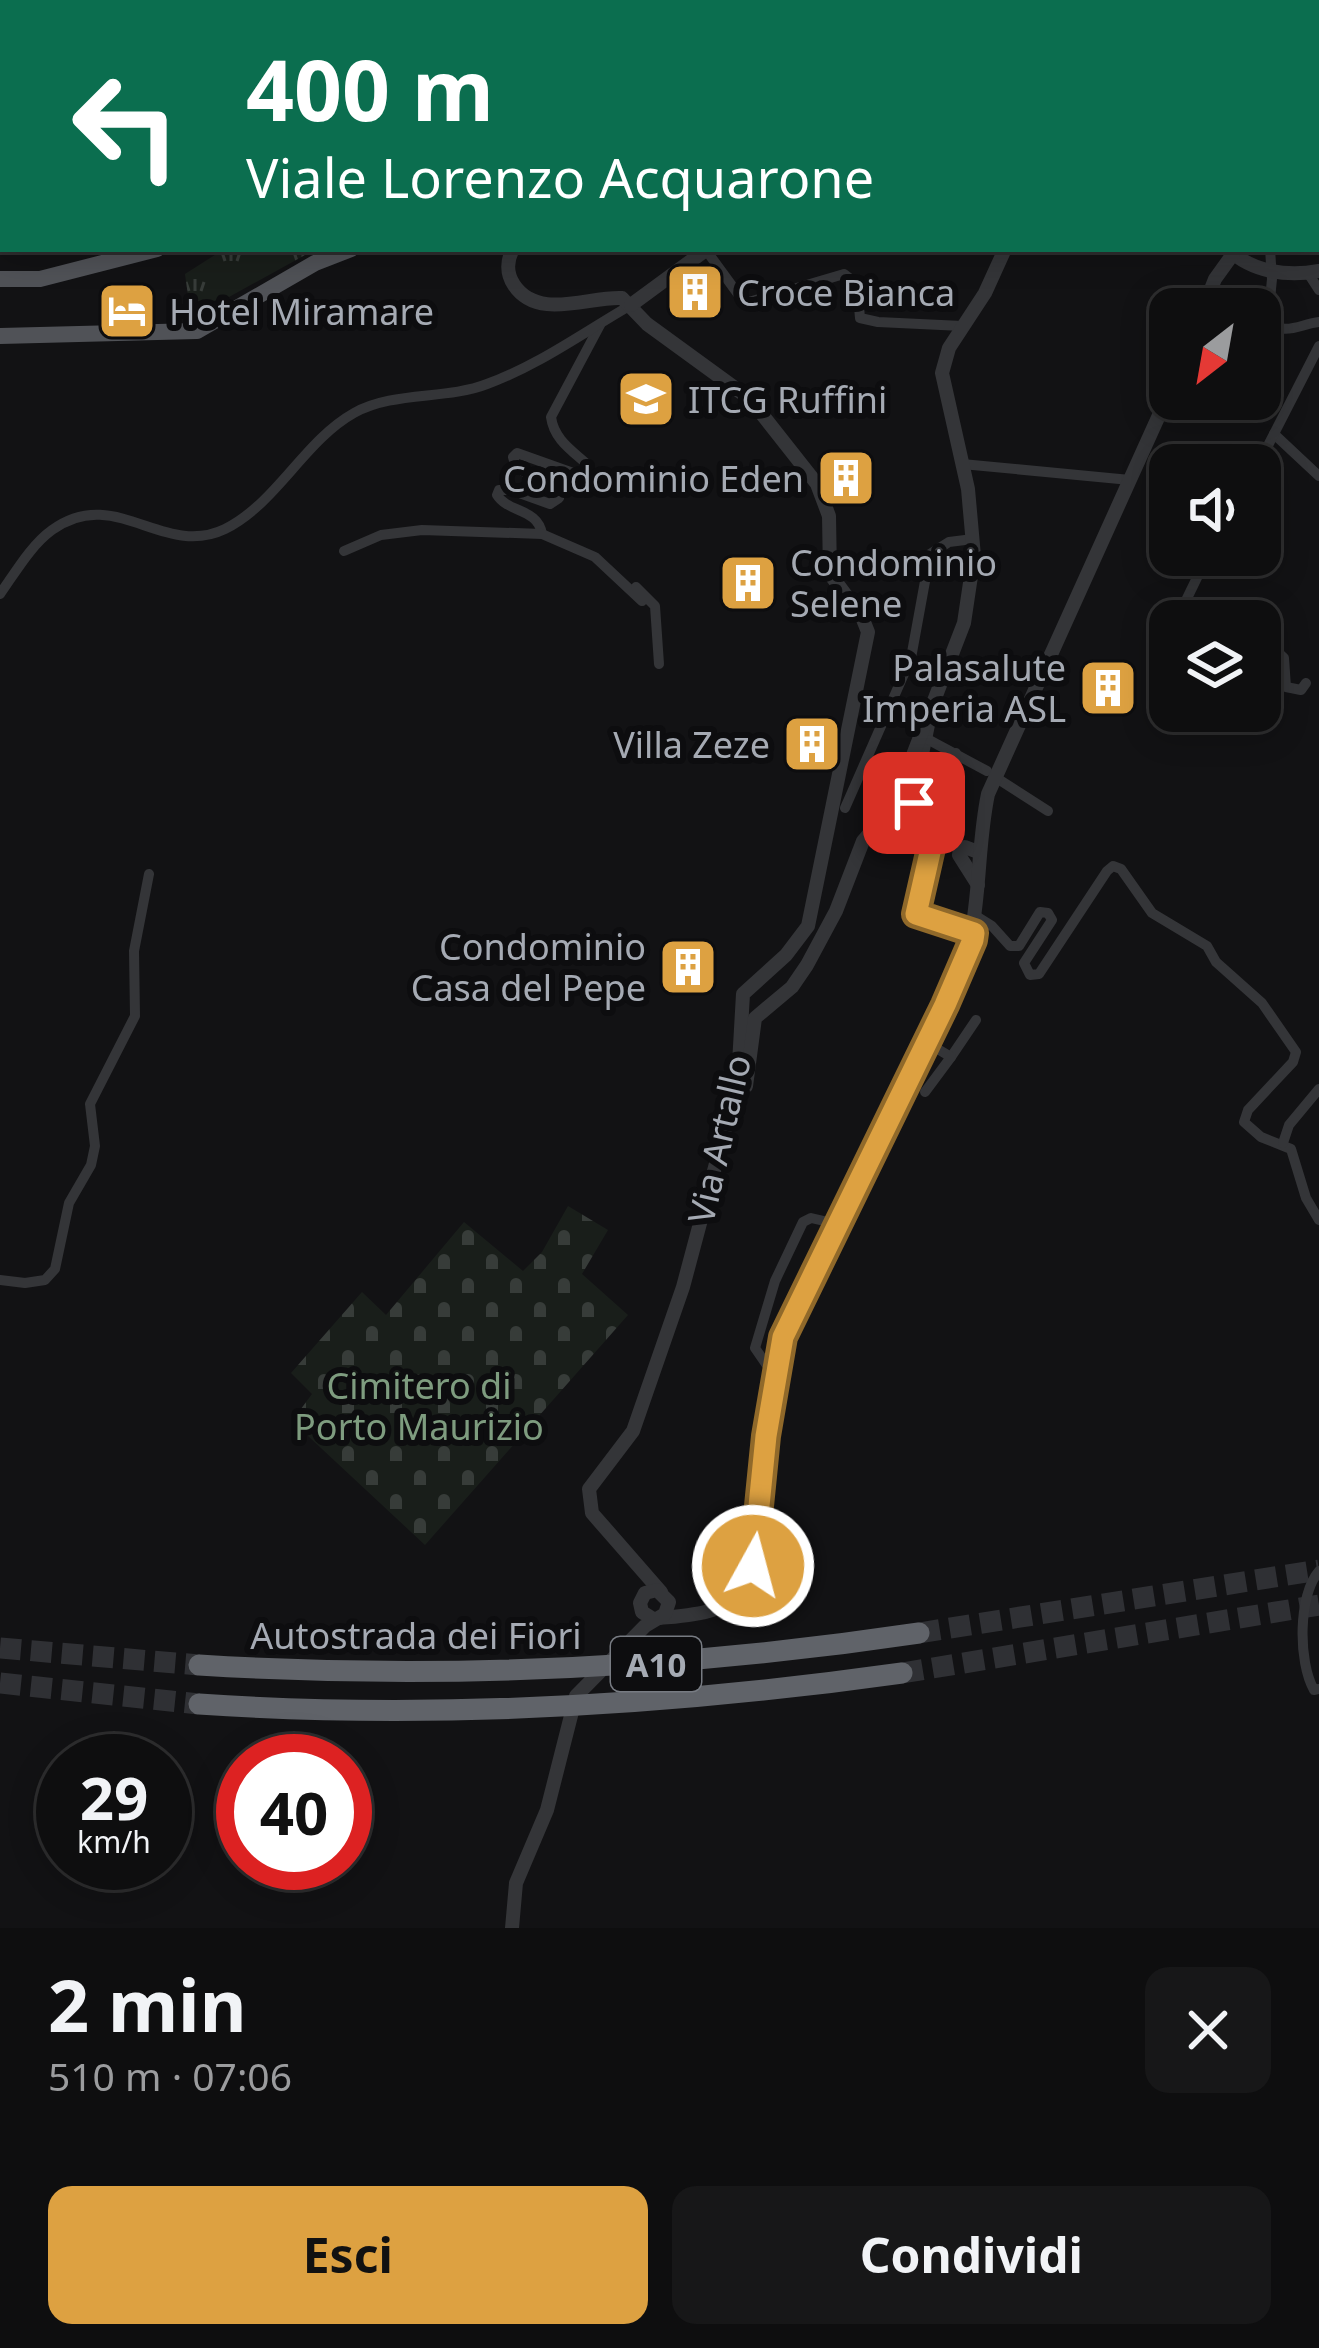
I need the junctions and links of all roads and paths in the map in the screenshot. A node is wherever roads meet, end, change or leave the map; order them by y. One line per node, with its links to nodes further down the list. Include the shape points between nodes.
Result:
1 (566, 0): 2 (street)
2 (623, 0)
3 (146, 252): 12 (main road, via 40,279)
4 (343, 252): 19 (main road, via 197,331)
5 (512, 252): 15 (street, via 512,282 530,299 558,306 607,297)
6 (704, 252): 15 (street)
7 (708, 252): 18 (street, via 749,302 850,275 860,317)
8 (1230, 252): 11 (street, via 1271,271); 13 (street)
9 (1270, 252): 17 (street, via 1268,320 1284,330)
10 (1003, 253): 18 (street)
11 (1314, 272): 14 (street)
12 (0, 279)
13 (1211, 288)
14 (1319, 290)
15 (631, 305): 16 (street); 51 (street, Via Artallo, via 749,399 817,484 829,516 830,574 868,632 808,926 743,994)
16 (601, 322): 27 (street, via 551,417 588,471 517,453 516,466 559,498 550,504 511,490 496,495 533,517); 31 (street, via 485,385 356,412 221,531 167,533 107,512 63,523)
17 (1319, 322)
18 (962, 326): 24 (street, via 942,373)
19 (0, 336)
20 (1319, 346): 22 (street)
21 (1157, 420): 26 (street)
22 (1274, 434): 23 (street); 25 (street)
23 (1269, 444)
24 (962, 464): 26 (street); 28 (street)
25 (1319, 476)
26 (1130, 480): 39 (street, via 1023,722)
27 (542, 534): 29 (street, via 422,530 380,535); 30 (street, via 595,557)
28 (973, 538): 36 (street, via 969,602); 40 (street, via 930,554 911,658)
29 (344, 551)
30 (622, 580): 32 (street); 34 (street, via 655,607)
31 (0, 594)
32 (642, 601)
33 (1281, 655): 35 (street, via 1286,687)
34 (659, 664)
35 (1306, 683)
36 (937, 687): 37 (street); 51 (street, via 888,812 863,841 807,965 755,1018 744,1092)
37 (928, 740): 38 (street); 45 (street, via 914,803 934,835 916,914)
38 (956, 753): 39 (street); 42 (street, via 950,831)
39 (991, 774): 41 (street); 42 (street)
40 (845, 808)
41 (1048, 811)
42 (969, 855): 44 (street, via 979,885)
43 (149, 874): 55 (street, via 134,951 135,1016 90,1104 91,1165 69,1203 55,1269 44,1280)
44 (976, 916): 45 (street); 52 (street, via 1019,946 1040,912 1048,913 1048,931 1024,963 1026,972 1039,974 1116,866 1152,913 1207,946 1291,1040 1293,1062 1244,1116 1247,1128)
45 (974, 933): 47 (street)
46 (976, 1020): 48 (street)
47 (926, 1042): 48 (street); 54 (street)
48 (951, 1057): 50 (street)
49 (1319, 1089): 52 (street)
50 (925, 1092)
51 (730, 1117): 57 (street, Via Artallo, via 645,1403 589,1489 592,1513)
52 (1283, 1143): 53 (street)
53 (1319, 1220)
54 (837, 1224): 56 (street, via 791,1317); 56 (street, via 802,1222 775,1281 755,1348)
55 (0, 1280)
56 (777, 1371): 60 (street, via 753,1566 742,1593)
57 (632, 1559): 59 (street, Via Artallo); 61 (street, Via Artallo)
58 (1319, 1570): 65 (street, via 1304,1612 1306,1675)
59 (664, 1594): 60 (street); 61 (street, via 653,1590); 61 (street, via 668,1609)
60 (709, 1611): 61 (street)
61 (649, 1612): 67 (street, via 576,1696 547,1810 516,1883)
62 (920, 1633): 63 (highway, Autostrada dei Fiori / A10, via 643,1666 391,1673)
63 (199, 1665)
64 (902, 1673): 66 (highway, Autostrada dei Fiori / A10, via 604,1707 400,1712)
65 (1319, 1689)
66 (199, 1704)
67 (512, 1928)

